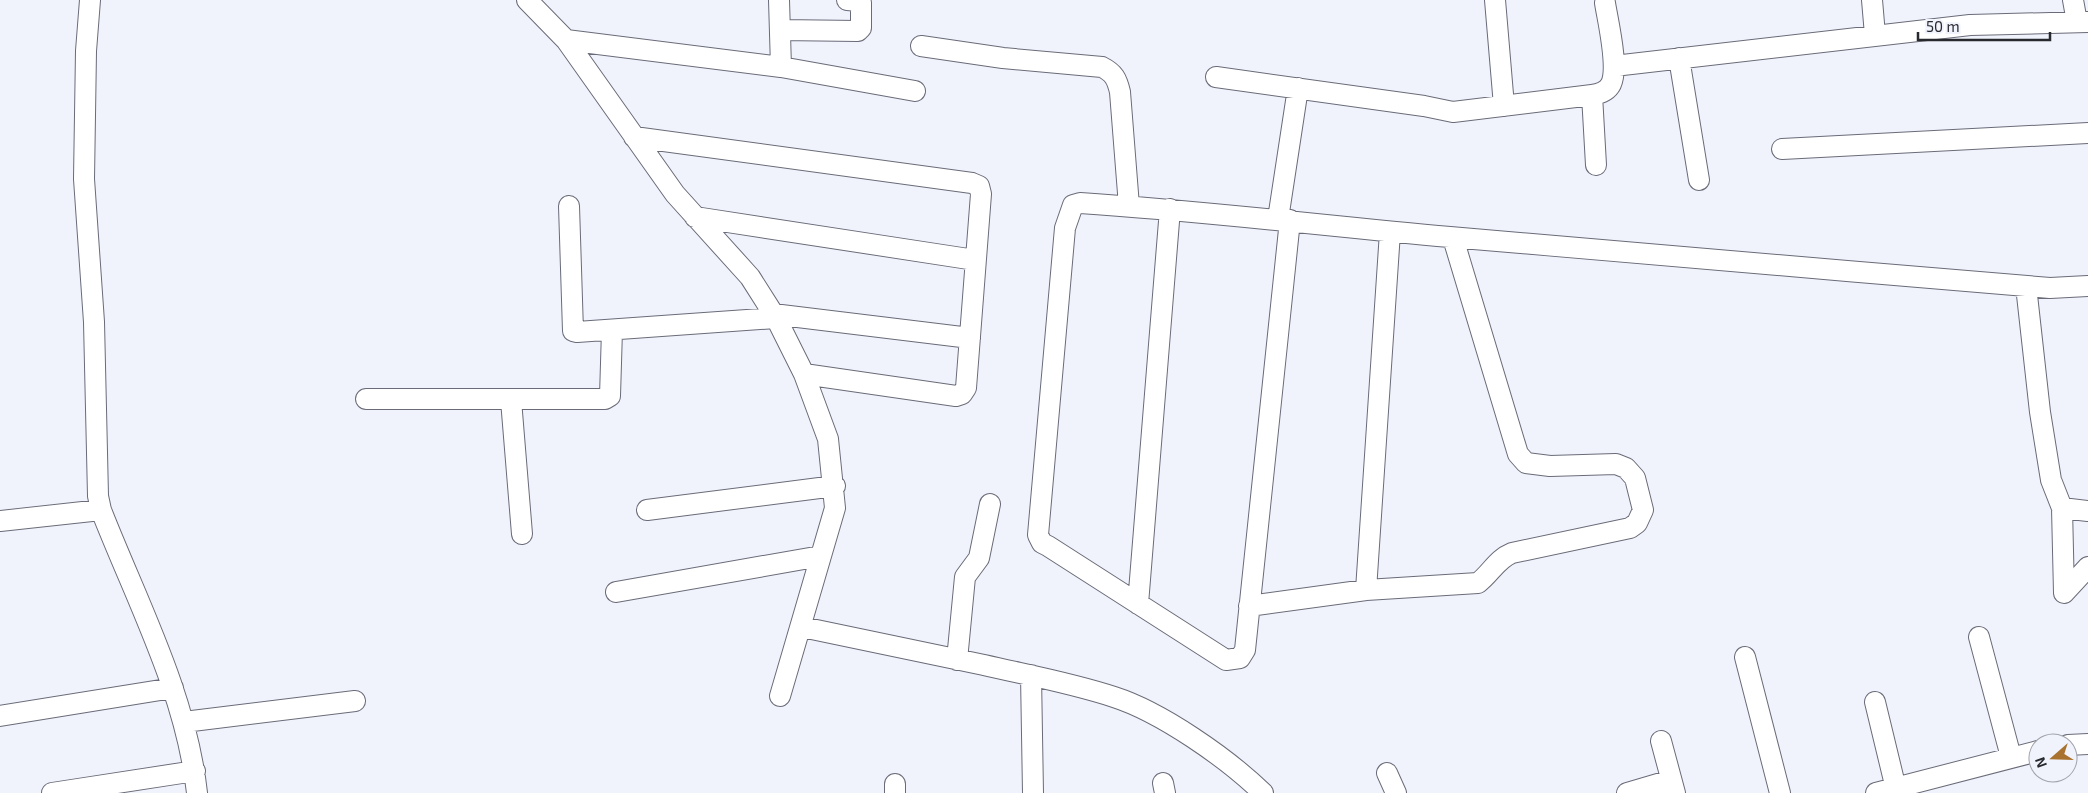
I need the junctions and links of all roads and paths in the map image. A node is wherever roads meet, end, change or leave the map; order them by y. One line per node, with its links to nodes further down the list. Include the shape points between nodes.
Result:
1 (90, 0): 46 (street, via 84,179 94,322)
2 (527, 0): 12 (street)
3 (779, 0): 10 (street)
4 (847, 0): 10 (street, via 860,2 861,28 858,31)
5 (1496, 0): 21 (street)
6 (1872, 0): 11 (street)
7 (2074, 0): 9 (street)
8 (1605, 3): 15 (street)
9 (2082, 22): 11 (street, via 1970,25)
10 (780, 30): 16 (street)
11 (1875, 35): 14 (street)
12 (566, 40): 16 (street); 23 (street)
13 (920, 46): 28 (street, via 1102,67 1111,71 1120,92)
14 (1679, 58): 15 (street); 26 (street)
15 (1614, 66): 20 (street, via 1611,84 1606,91)
16 (781, 67): 19 (street)
17 (1216, 77): 18 (street)
18 (1298, 88): 21 (street, via 1453,112); 31 (street)
19 (915, 91)
20 (1592, 96): 21 (street); 25 (street)
21 (1504, 106)
22 (2088, 133): 24 (street)
23 (634, 137): 30 (street); 34 (street, via 972,182 979,186 981,194)
24 (1782, 149)
25 (1596, 165)
26 (1698, 180)
27 (568, 206): 38 (street, via 573,331)
28 (1128, 206): 29 (street); 55 (street, via 1080,202 1073,205 1065,228 1038,534 1048,546)
29 (1170, 209): 31 (street); 55 (street)
30 (695, 218): 34 (street); 37 (street, via 750,277)
31 (1284, 219): 32 (street); 56 (street)
32 (1390, 232): 33 (street); 53 (street)
33 (1453, 238): 35 (street); 53 (street, via 1518,454 1526,463 1550,466 1616,464 1626,468 1635,478 1643,510 1637,523 1630,528 1512,553 1503,557 1478,583)
34 (975, 260): 39 (street)
35 (2026, 286): 36 (street); 45 (street, via 2049,471)
36 (2088, 286)
37 (775, 316): 38 (street); 39 (street); 40 (street)
38 (612, 330): 42 (street, via 610,396 599,400)
39 (970, 338): 40 (street, via 966,388 956,396)
40 (804, 374): 43 (street, via 828,439)
41 (366, 399): 42 (street)
42 (511, 400): 50 (street)
43 (835, 486): 47 (street); 51 (street, via 835,508)
44 (990, 504): 60 (street, via 979,558 965,577)
45 (2062, 508): 48 (street); 52 (street, via 2064,593)
46 (101, 510): 49 (street); 62 (street)
47 (647, 510)
48 (2088, 511)
49 (0, 521)
50 (522, 534)
51 (821, 556): 54 (street); 57 (street)
52 (2088, 568)
53 (1366, 590): 56 (street)
54 (616, 592)
55 (1138, 604): 56 (street, via 1226,660 1240,658 1245,650)
56 (1249, 606)
57 (802, 627): 60 (street); 63 (street)
58 (1979, 637): 70 (street)
59 (1744, 657): 81 (street)
60 (957, 660): 61 (street)
61 (1031, 675): 77 (street); 78 (street, via 1115,697 1166,722 1212,752)
62 (173, 688): 66 (street); 67 (street)
63 (780, 696)
64 (355, 701): 67 (street)
65 (1875, 702): 74 (street)
66 (0, 716)
67 (184, 722): 71 (street)
68 (1661, 741): 73 (street)
69 (2028, 753): 70 (street)
70 (2011, 757): 74 (street)
71 (195, 771): 75 (street); 76 (street)
72 (1387, 774): 79 (street)
73 (1673, 787): 80 (street)
74 (1896, 790): 82 (street)
75 (52, 793)
76 (197, 793)
77 (1033, 793)
78 (1263, 793)
79 (1396, 793)
80 (1627, 793)
81 (1780, 793)
82 (1876, 793)

